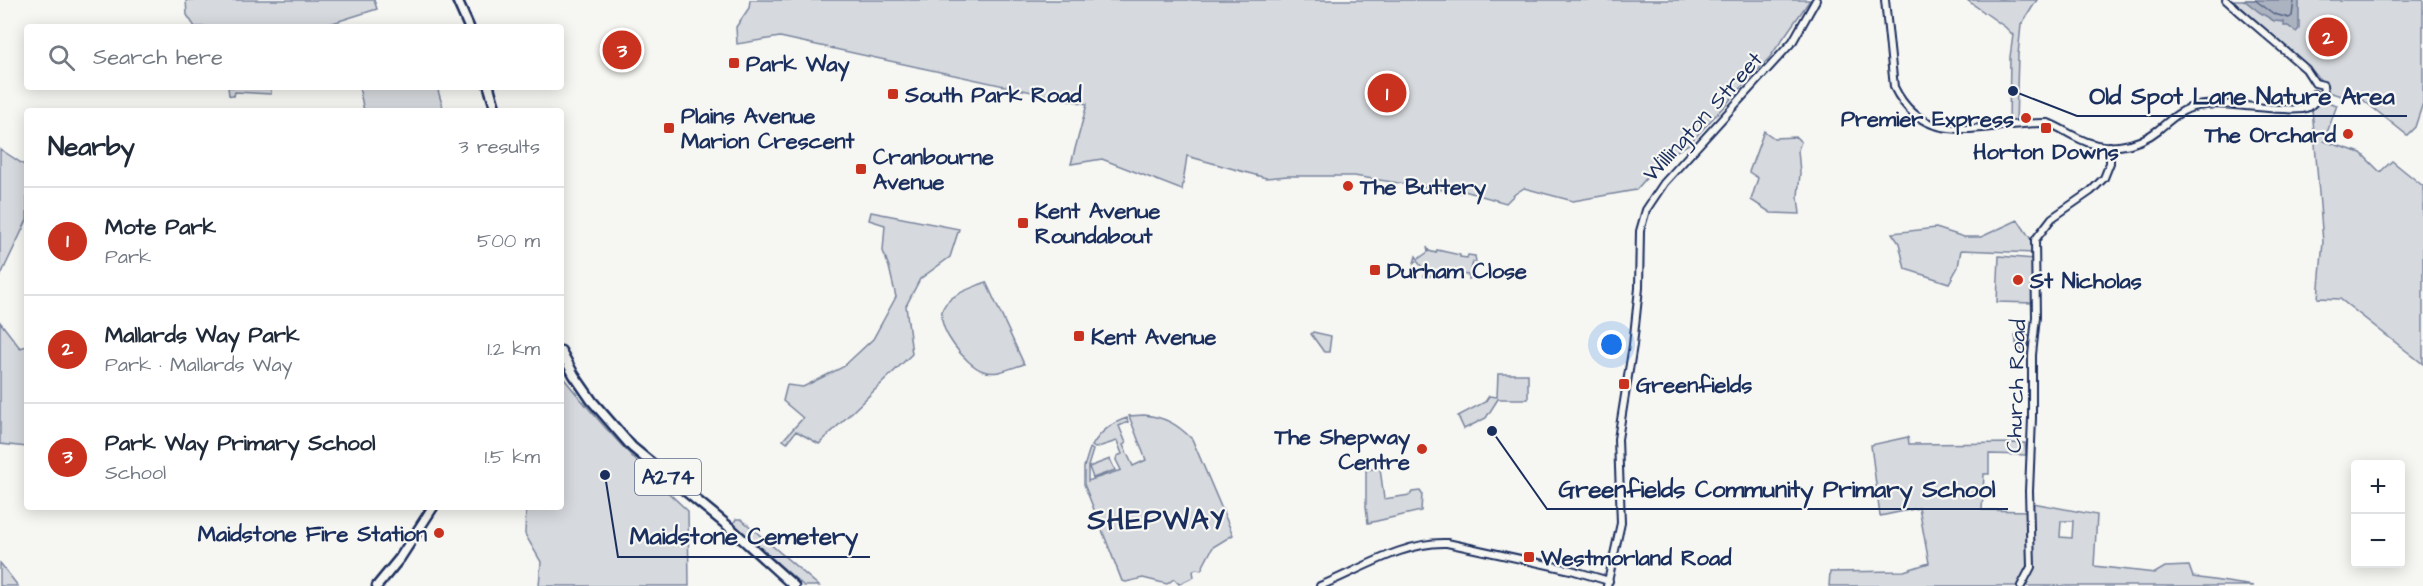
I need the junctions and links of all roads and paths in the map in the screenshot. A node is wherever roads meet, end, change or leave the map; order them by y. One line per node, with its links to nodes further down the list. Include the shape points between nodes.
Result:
1 (457, 0): 5 (main road)
2 (1816, 0): 13 (street, Willington Street, via 1793,41 1664,183 1646,210 1640,231 1639,288 1618,439 1621,524)
3 (1885, 0): 10 (street, via 1894,87 1909,111 1921,121 1945,128 2048,123 2082,140)
4 (2226, 0): 6 (street, via 2306,69)
5 (468, 24)
6 (2315, 83): 8 (street, via 2312,90); 8 (street, via 2325,89)
7 (490, 90): 9 (main road)
8 (2317, 95): 10 (street, via 2309,107 2296,110 2198,106 2179,112 2148,139)
9 (495, 108)
10 (2110, 146): 17 (street, Church Road, via 2110,163 2104,178 2052,218 2035,240 2031,567)
11 (564, 357): 15 (main road, A274, via 592,401 632,447)
12 (431, 510): 14 (main road)
13 (1608, 583): 16 (street, via 1571,570 1431,542)
14 (377, 586)
15 (794, 586)
16 (1320, 586)
17 (2021, 586)

